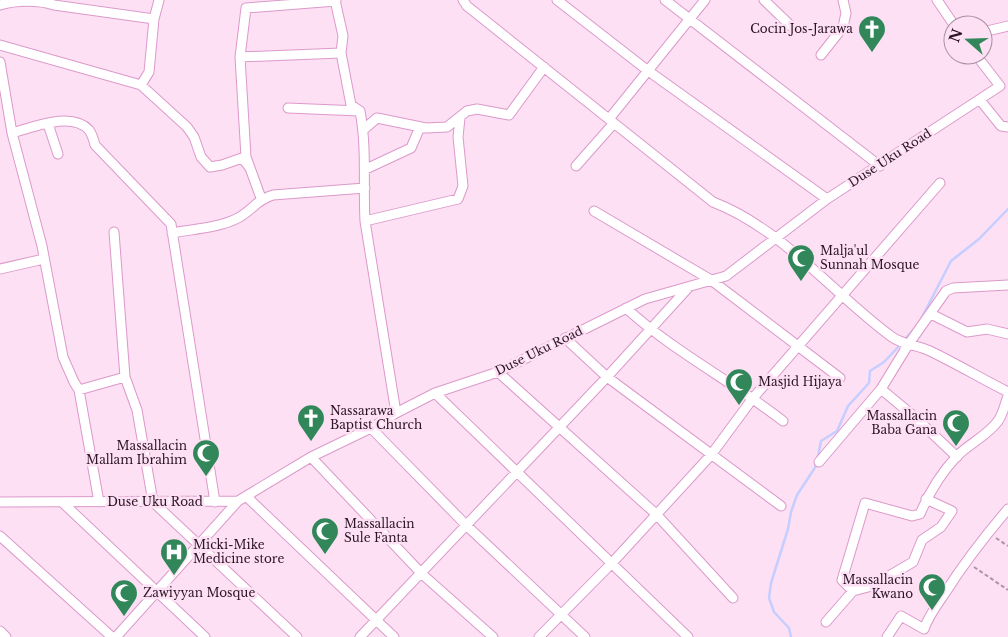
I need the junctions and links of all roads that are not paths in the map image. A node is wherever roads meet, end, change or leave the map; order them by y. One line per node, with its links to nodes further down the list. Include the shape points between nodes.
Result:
1 (159, 0): 15 (street)
2 (459, 0): 11 (street)
3 (557, 0): 26 (street)
4 (665, 0): 14 (street)
5 (706, 0): 14 (street)
6 (764, 0): 16 (street)
7 (843, 0): 21 (street, via 846,13 843,27)
8 (937, 0): 13 (street)
9 (336, 1): 20 (street, via 343,36); 22 (street, via 246,8)
10 (55, 3): 12 (street, via 8,2); 15 (street)
11 (465, 3): 25 (street)
12 (0, 5)
13 (947, 15)
14 (688, 18): 26 (street); 42 (street)
15 (154, 19): 29 (street, via 149,72)
16 (792, 26)
17 (1008, 26): 18 (street)
18 (993, 30)
19 (0, 45): 29 (street)
20 (341, 53): 22 (street); 32 (street, via 351,105)
21 (821, 55)
22 (240, 57): 43 (street, via 246,157)
23 (0, 62): 27 (street)
24 (986, 65): 28 (street, Duse Uku Road)
25 (544, 67): 33 (street, via 509,115 476,109); 34 (street)
26 (648, 70): 34 (street); 48 (street)
27 (1, 76): 39 (street)
28 (1004, 84): 30 (street, Duse Uku Road)
29 (141, 85): 43 (street, via 187,127 201,157 210,167 242,158)
30 (980, 100): 37 (street, via 1002,126); 42 (street, Duse Uku Road)
31 (288, 108): 32 (street)
32 (360, 111): 38 (street)
33 (460, 118): 36 (street, via 447,127); 50 (street, via 458,137 463,186 458,199)
34 (611, 121): 41 (street); 53 (street, via 713,202 739,212)
35 (48, 124): 39 (street); 40 (street); 52 (street, via 76,121 90,131 95,145 171,224)
36 (420, 127): 38 (street, via 377,118); 44 (street, via 411,148)
37 (1008, 127)
38 (363, 130): 44 (street)
39 (12, 132): 54 (street)
40 (58, 154)
41 (576, 166)
42 (880, 166): 48 (street, Duse Uku Road)
43 (250, 168): 47 (street)
44 (366, 169): 46 (street)
45 (940, 183): 59 (street)
46 (364, 188): 47 (street); 50 (street)
47 (261, 198): 52 (street, via 237,219)
48 (827, 199): 53 (street, Duse Uku Road)
49 (594, 210): 56 (street)
50 (365, 221): 76 (street)
51 (114, 232): 68 (street)
52 (172, 233): 91 (street)
53 (775, 238): 56 (street, Duse Uku Road, via 726,276); 59 (street)
54 (44, 259): 55 (street); 72 (street, via 63,356)
55 (0, 269)
56 (711, 280): 58 (street, Duse Uku Road); 66 (street)
57 (1008, 285): 61 (street, via 946,291)
58 (688, 288): 60 (street, Duse Uku Road, via 645,299); 62 (street)
59 (840, 296): 65 (street, via 894,338); 66 (street)
60 (626, 308): 62 (street); 64 (street, Duse Uku Road)
61 (931, 314): 63 (street, via 968,332 987,329); 65 (street)
62 (650, 330): 69 (street); 75 (street)
63 (1008, 334)
64 (566, 338): 67 (street, Duse Uku Road); 69 (street)
65 (908, 345): 71 (street); 74 (street, via 928,350)
66 (799, 348): 70 (street); 75 (street)
67 (498, 372): 73 (street, Duse Uku Road); 78 (street)
68 (125, 377): 72 (street); 90 (street, via 137,410)
69 (607, 377): 78 (street); 80 (street)
70 (840, 378)
71 (881, 389): 82 (street, via 918,418); 83 (street)
72 (79, 390): 89 (street)
73 (434, 393): 76 (street, Duse Uku Road); 84 (street)
74 (1008, 394): 82 (street, via 1000,420)
75 (753, 398): 77 (street); 80 (street)
76 (396, 413): 79 (street, Duse Uku Road)
77 (783, 421)
78 (558, 426): 84 (street); 95 (street)
79 (371, 428): 81 (street, Duse Uku Road); 96 (street)
80 (711, 454): 93 (street); 95 (street)
81 (311, 457): 85 (street, Duse Uku Road); 100 (street)
82 (957, 457): 86 (street)
83 (819, 462)
84 (515, 473): 96 (street); 99 (street)
85 (247, 497): 92 (street, Duse Uku Road); 105 (street)
86 (926, 499): 101 (street, via 952,511 948,519 922,540 913,562 872,586); 101 (street, via 920,514 912,516 865,503 842,580)
87 (0, 502): 88 (street, Duse Uku Road)
88 (62, 502): 89 (street, Duse Uku Road); 102 (street)
89 (99, 502): 90 (street, Duse Uku Road)
90 (153, 502): 91 (street, Duse Uku Road); 98 (street)
91 (215, 502): 92 (street, Duse Uku Road)
92 (238, 502): 98 (street)
93 (781, 506)
94 (1008, 509): 118 (street, via 966,561 924,629 901,616)
95 (656, 514): 99 (street); 103 (street)
96 (466, 525): 100 (street); 104 (street)
97 (0, 536): 109 (street)
98 (200, 545): 102 (street); 111 (street)
99 (612, 563): 104 (street); 117 (street)
100 (422, 574): 105 (street); 114 (street)
101 (853, 591): 106 (street)
102 (157, 592): 109 (street); 110 (street)
103 (733, 598)
104 (560, 615): 115 (street); 116 (street)
105 (376, 620): 112 (street); 113 (street)
106 (826, 622)
107 (0, 632): 108 (street)
108 (6, 637)
109 (114, 637)
110 (205, 637)
111 (297, 637)
112 (360, 637)
113 (394, 637)
114 (493, 637)
115 (539, 637)
116 (585, 637)
117 (688, 637)
118 (886, 637)

